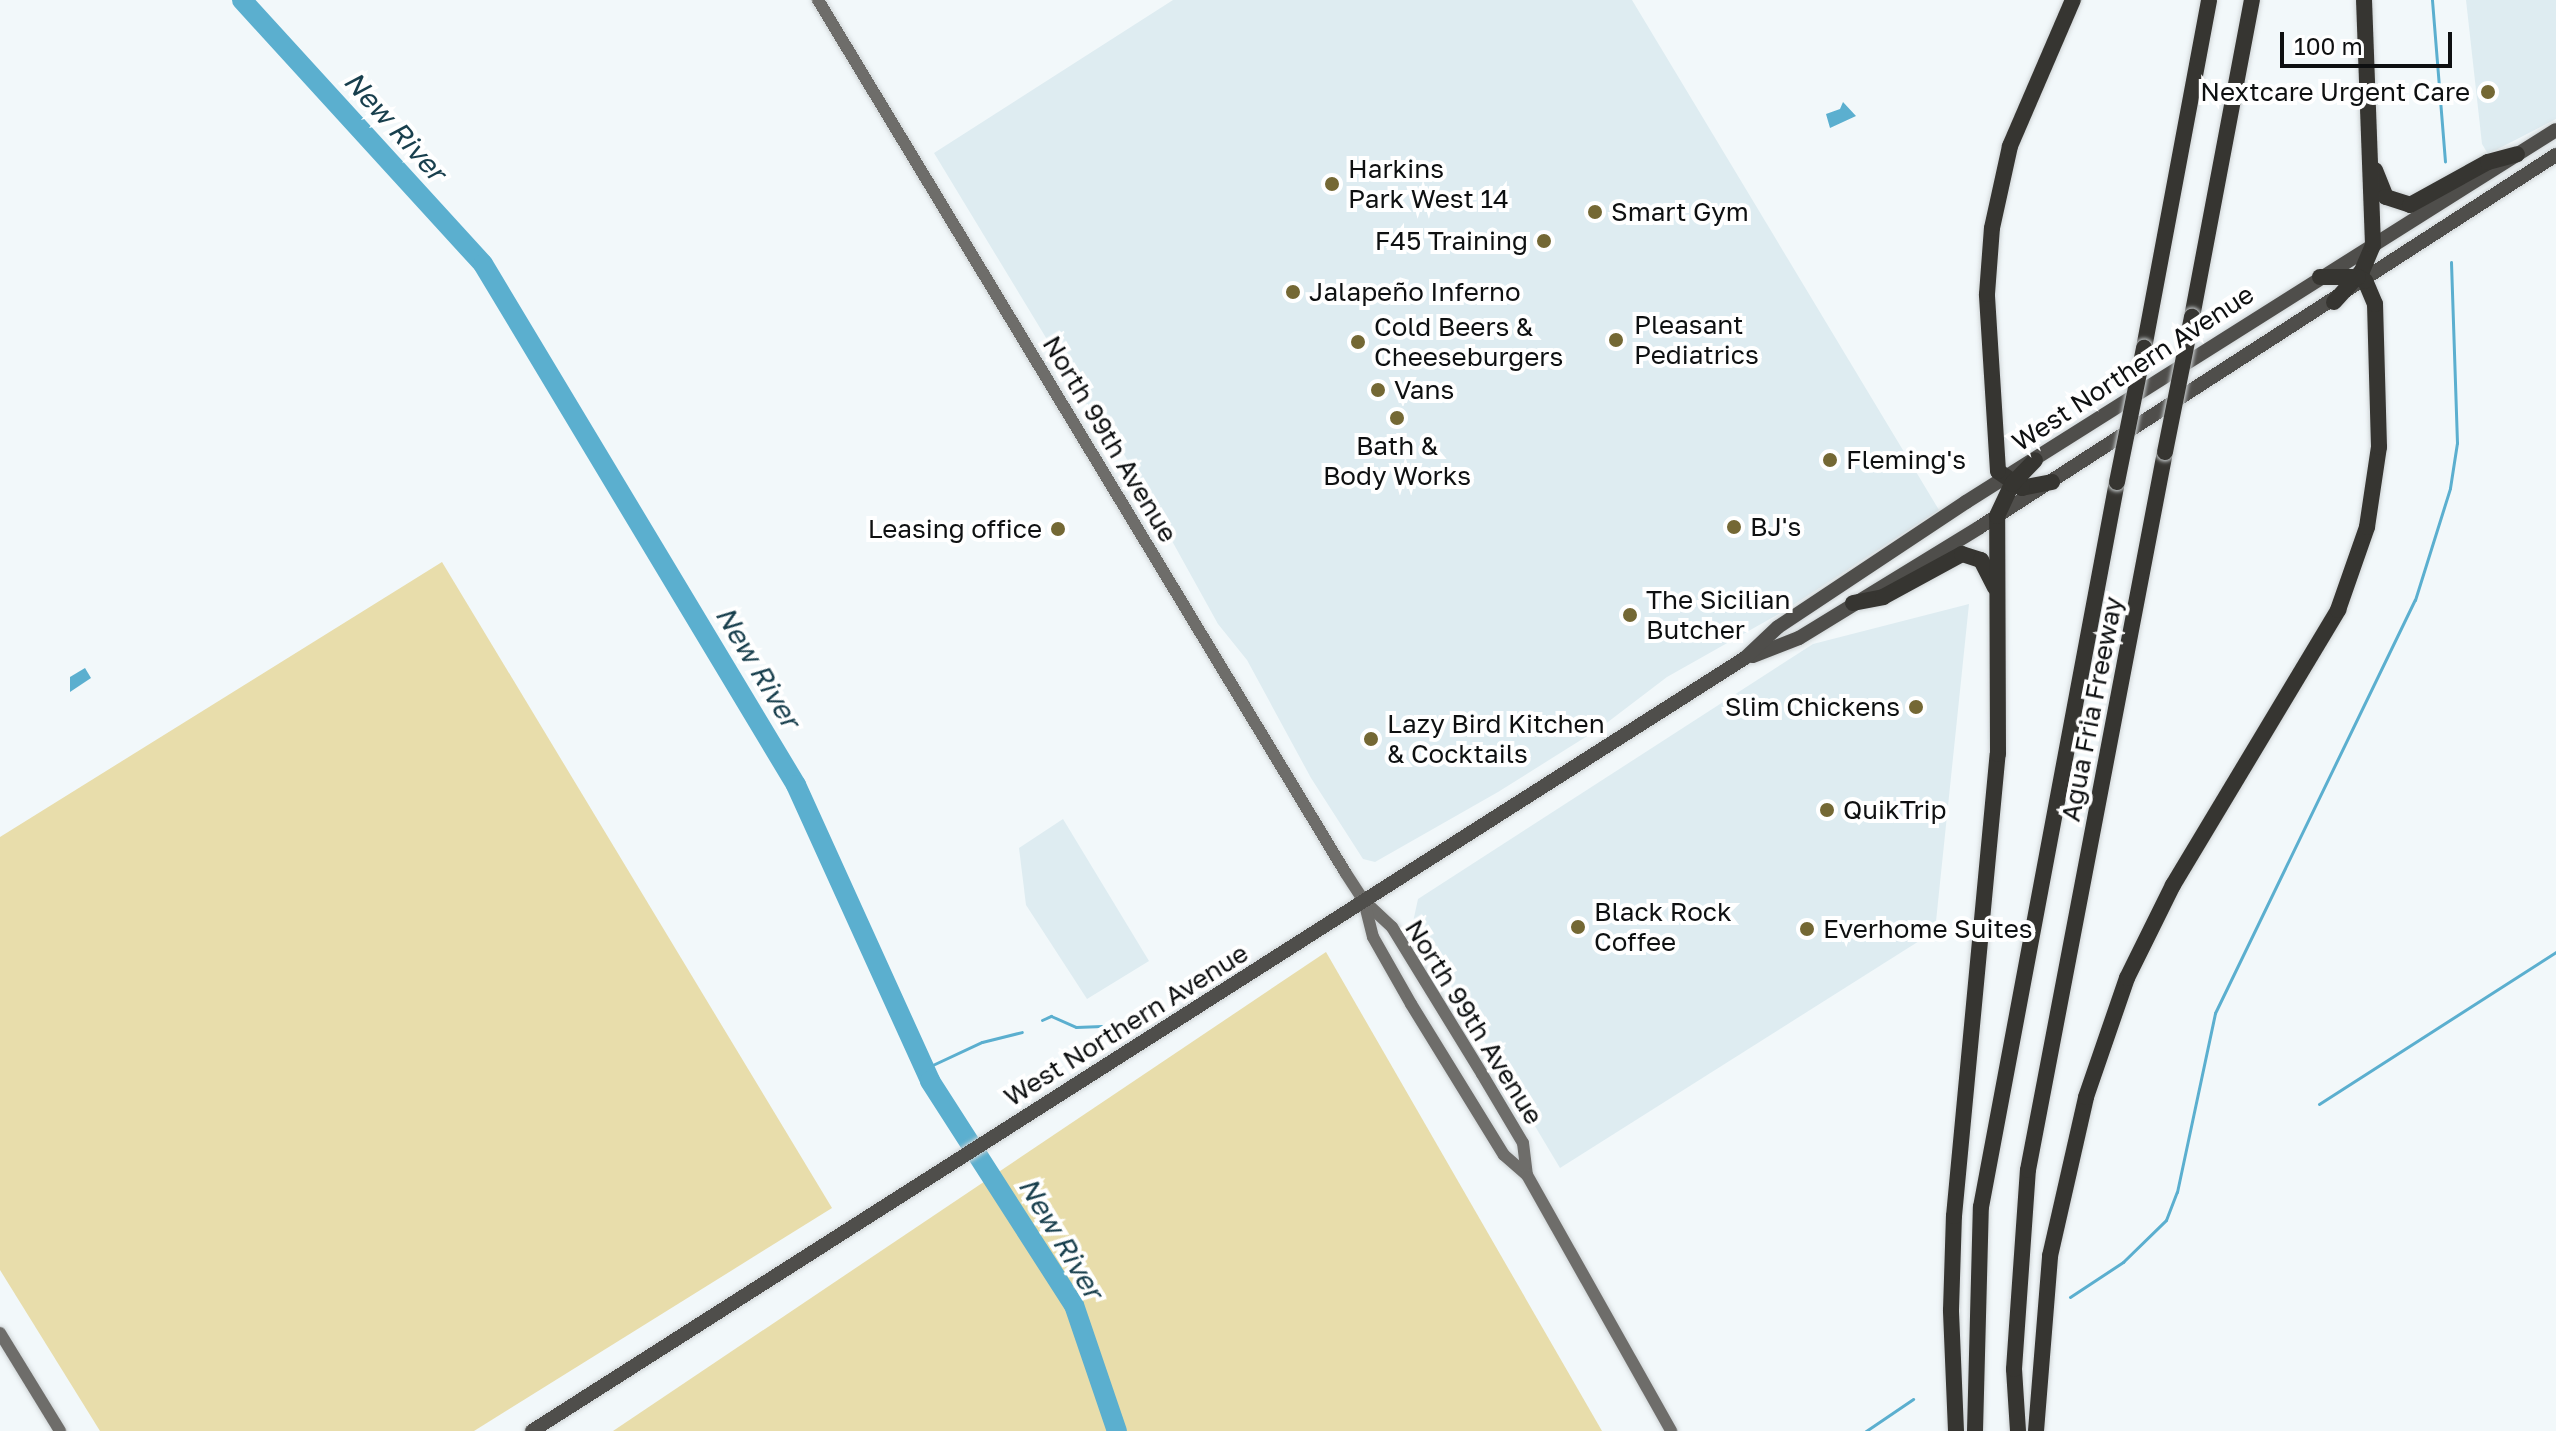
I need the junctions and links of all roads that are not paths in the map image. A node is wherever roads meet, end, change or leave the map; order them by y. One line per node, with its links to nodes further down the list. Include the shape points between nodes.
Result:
1 (818, 0): 21 (main road, North 99th Avenue)
2 (2073, 0): 15 (highway, via 2010,146 1992,228 1987,294 1990,372 1996,465)
3 (2209, 0): 28 (highway, Agua Fria Freeway, bridge, via 1981,1207)
4 (2252, 0): 29 (highway, Agua Fria Freeway, bridge, via 2028,1170 2015,1337)
5 (2364, 0): 7 (highway)
6 (2556, 130): 8 (main road, West Northern Avenue)
7 (2371, 151): 8 (highway, via 2380,188 2400,205 2419,203 2488,162); 10 (highway)
8 (2517, 154): 10 (main road, West Northern Avenue)
9 (2556, 155): 12 (main road)
10 (2373, 245): 11 (main road, West Northern Avenue); 12 (highway)
11 (2320, 277): 12 (highway); 14 (main road, West Northern Avenue)
12 (2362, 279): 13 (highway); 30 (highway, via 2375,304 2379,421 2364,536 2338,610 2173,885 2122,991 2086,1097 2050,1256)
13 (2334, 302): 16 (main road, West Northern Avenue)
14 (2035, 460): 15 (highway)
15 (2008, 482): 16 (highway, via 2028,488); 17 (highway); 20 (main road, West Northern Avenue, via 1778,627)
16 (2052, 482): 17 (main road, West Northern Avenue)
17 (1997, 516): 18 (highway); 19 (main road, West Northern Avenue)
18 (1997, 598): 19 (highway, via 1985,565 1962,554 1883,597); 27 (highway, via 1998,754 1954,1216)
19 (1853, 603): 20 (main road, West Northern Avenue, via 1799,638)
20 (1745, 658): 21 (main road, West Northern Avenue)
21 (1364, 901): 22 (main road, North 99th Avenue, via 1373,937 1411,1004 1504,1155); 22 (main road, North 99th Avenue, via 1392,927 1523,1143); 25 (main road, West Northern Avenue)
22 (1527, 1175): 26 (main road, North 99th Avenue)
23 (0, 1333): 24 (main road)
24 (60, 1431)
25 (532, 1431)
26 (1671, 1431)
27 (1956, 1431)
28 (1975, 1431)
29 (2018, 1431)
30 (2036, 1431)

